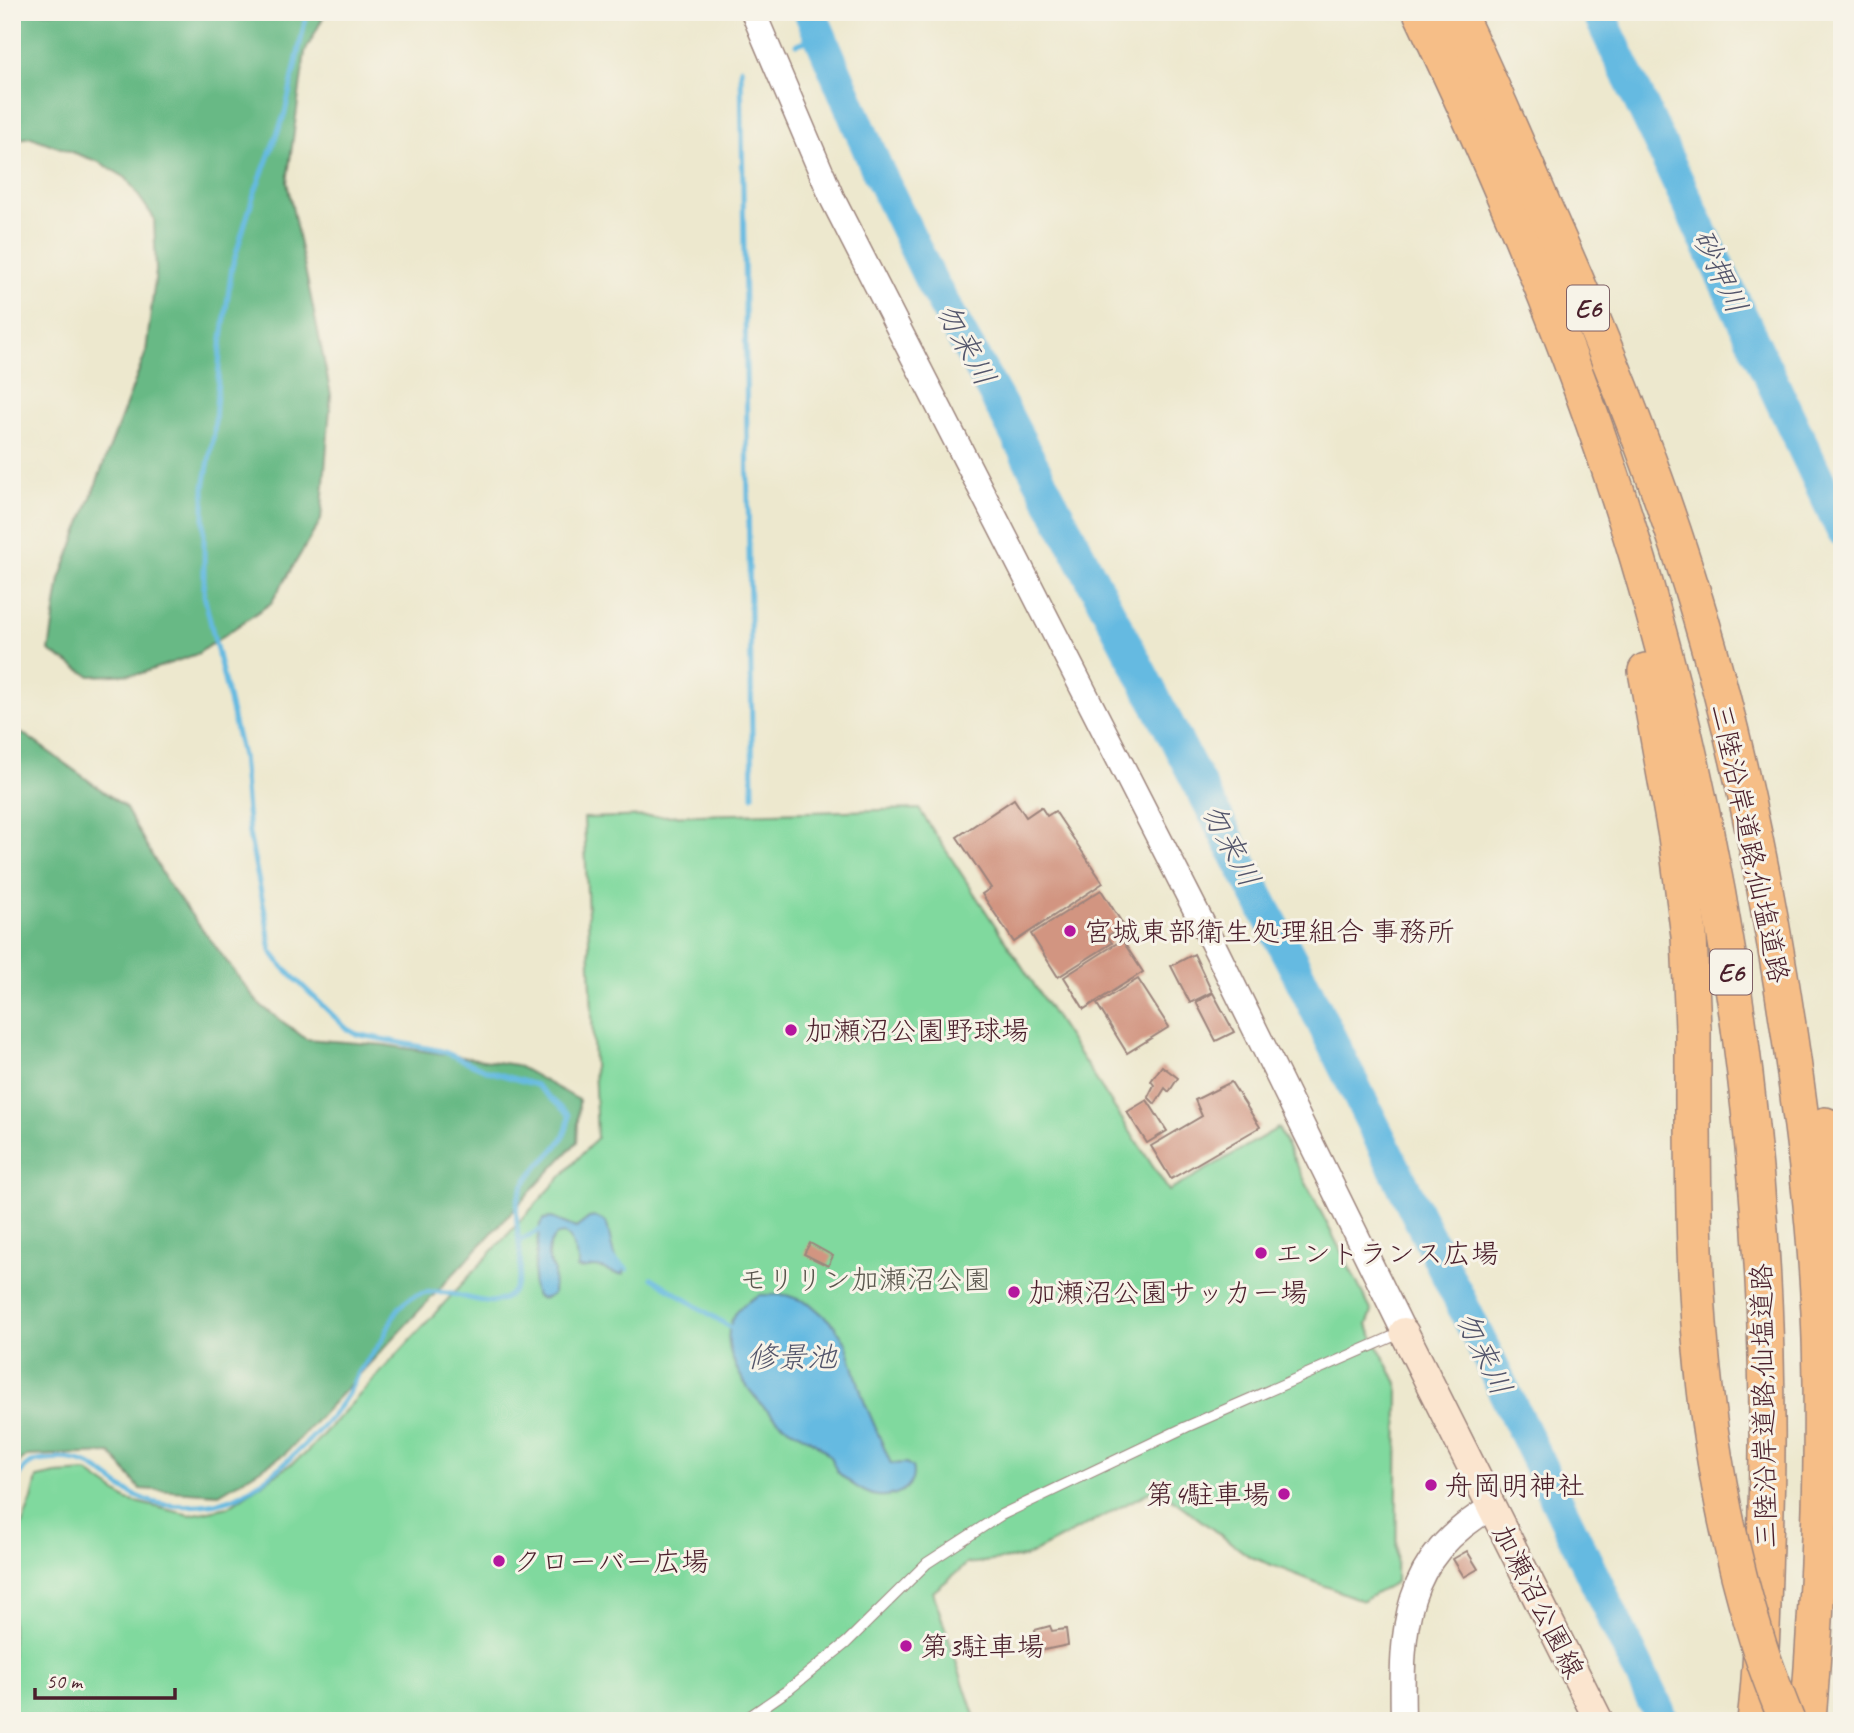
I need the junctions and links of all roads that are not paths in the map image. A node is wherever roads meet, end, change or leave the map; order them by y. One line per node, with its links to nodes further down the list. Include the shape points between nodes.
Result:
1 (753, 12): 7 (street, via 833,200 1216,950)
2 (1421, 12): 4 (highway, 三陸沿岸道路;仙塩道路 / E6)
3 (1457, 12): 5 (highway, 三陸沿岸道路;仙塩道路 / E6, via 1611,363)
4 (1527, 251): 12 (highway, 三陸沿岸道路;仙塩道路 / E6, bridge, via 1622,508 1654,613 1704,818 1726,934 1753,1144 1768,1367 1768,1471); 13 (highway, bridge, via 1611,517 1636,615 1659,738 1689,936 1697,1300 1710,1428 1733,1552 1756,1636)
5 (1699, 613): 6 (highway, via 1735,712 1787,918); 14 (highway, 三陸沿岸道路;仙塩道路 / E6, via 1768,902 1811,1203 1822,1421)
6 (1842, 1240)
7 (1404, 1332): 8 (main road, 加瀬沼公園線); 9 (lane, via 1186,1427 1001,1515 927,1563 846,1643)
8 (1492, 1507): 10 (street, via 1464,1524 1434,1554 1415,1589 1407,1617); 11 (main road, 加瀬沼公園線)
9 (744, 1721)
10 (1403, 1721)
11 (1599, 1721)
12 (1755, 1721)
13 (1787, 1721)
14 (1808, 1721)

